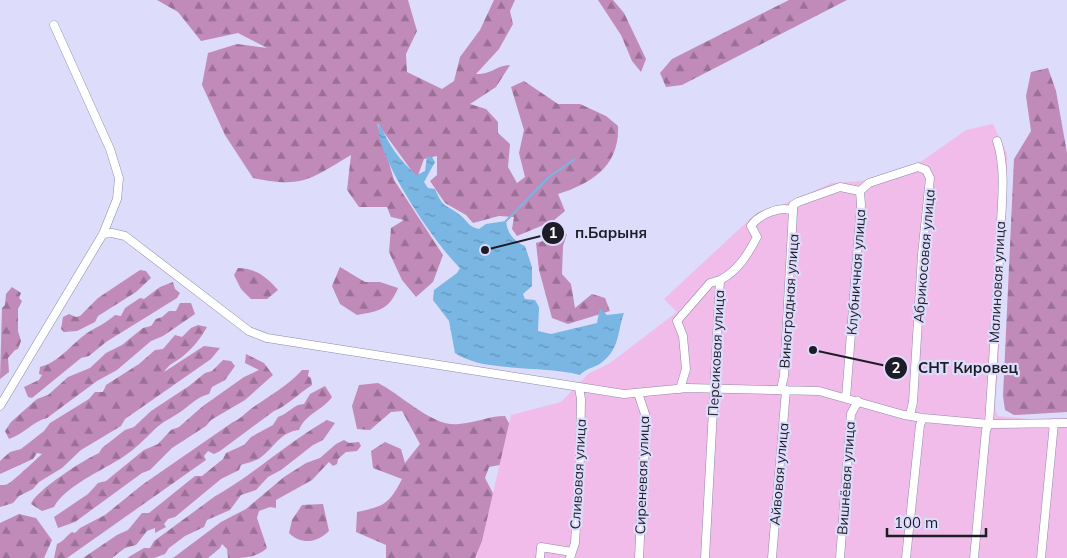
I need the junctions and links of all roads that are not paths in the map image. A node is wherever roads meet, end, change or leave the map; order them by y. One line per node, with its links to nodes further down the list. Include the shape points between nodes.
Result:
1 (54, 25): 5 (street, via 110,148 119,178 118,199)
2 (997, 141): 18 (street, Малиновая улица, via 1001,204)
3 (860, 191): 4 (street, Клубничная улица, via 840,187 798,202 793,205); 12 (street, Клубничная улица); 15 (street, Абрикосовая улица, via 869,183 918,167 926,170 930,178)
4 (793, 212): 6 (street, via 788,208 778,210 754,221 751,226 757,237 750,250 738,267); 10 (street, Виноградная улица)
5 (103, 234): 7 (street, via 125,236 249,331 267,338); 14 (street)
6 (720, 280): 8 (street, Персиковая улица); 9 (street, Персиковая улица, via 710,283 677,321 683,336 686,369)
7 (579, 388): 11 (street); 20 (street, Сливовая улица, via 582,399 580,457)
8 (715, 388): 9 (street); 10 (street); 23 (street, Персиковая улица)
9 (680, 389): 11 (street)
10 (784, 390): 12 (street, via 818,391); 24 (street, Айвовая улица)
11 (638, 393): 22 (street, Сиреневая улица, via 646,417)
12 (846, 398): 13 (street)
13 (858, 400): 15 (street); 25 (street, Вишнёвая улица, via 851,414)
14 (0, 406)
15 (910, 415): 16 (street)
16 (923, 418): 18 (street); 26 (street)
17 (1067, 423): 19 (street)
18 (989, 424): 19 (street); 27 (street, Малиновая улица)
19 (1054, 424): 28 (street)
20 (571, 555): 21 (street, via 541,547)
21 (540, 558)
22 (639, 558)
23 (705, 558)
24 (772, 558)
25 (840, 558)
26 (906, 558)
27 (974, 558)
28 (1041, 558)

